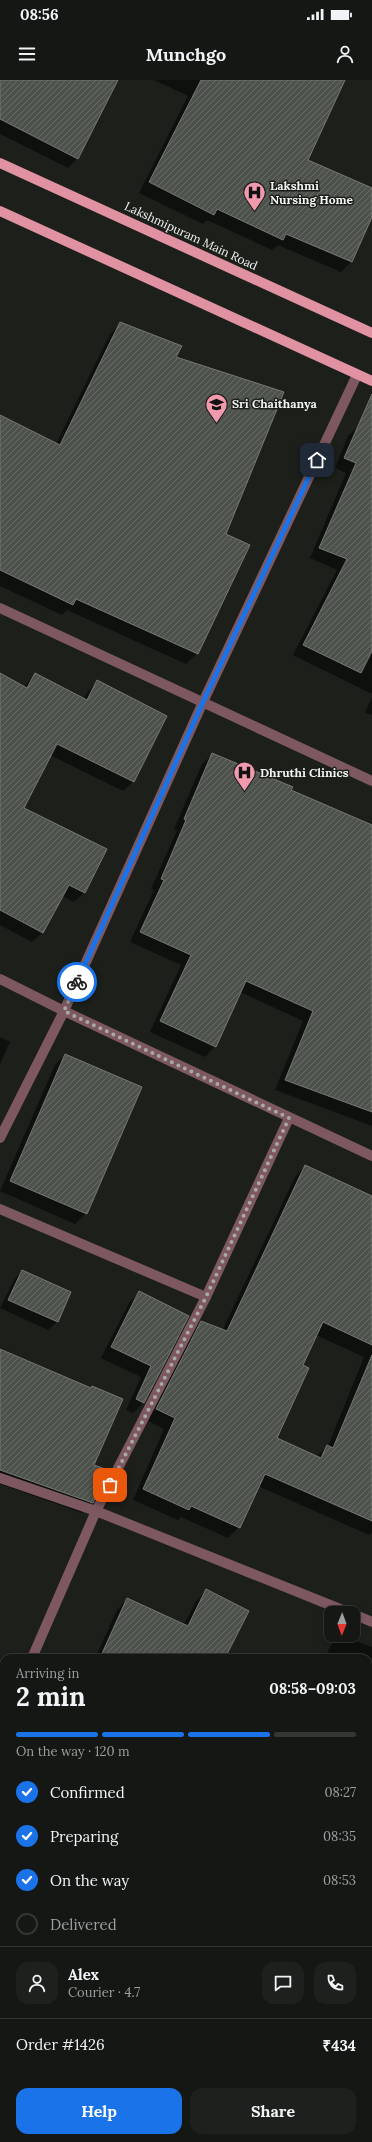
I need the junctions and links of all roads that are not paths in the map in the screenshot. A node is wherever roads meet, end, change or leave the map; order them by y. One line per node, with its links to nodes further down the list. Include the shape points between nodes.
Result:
1 (0, 163): 3 (main road, Lakshmipuram Main Road)
2 (0, 211): 4 (main road)
3 (372, 333)
4 (358, 375): 5 (main road); 7 (street)
5 (372, 382)
6 (0, 608): 7 (street)
7 (203, 702): 8 (street); 10 (street)
8 (372, 781)
9 (0, 979): 10 (street)
10 (64, 1011): 11 (street); 12 (street)
11 (289, 1118): 13 (street); 15 (street)
12 (0, 1138)
13 (372, 1156)
14 (0, 1209): 15 (street)
15 (206, 1297): 17 (street)
16 (0, 1478): 17 (street)
17 (96, 1511): 18 (street); 21 (street)
18 (333, 1606)
19 (360, 1617): 20 (street)
20 (372, 1622)
21 (34, 1654)

